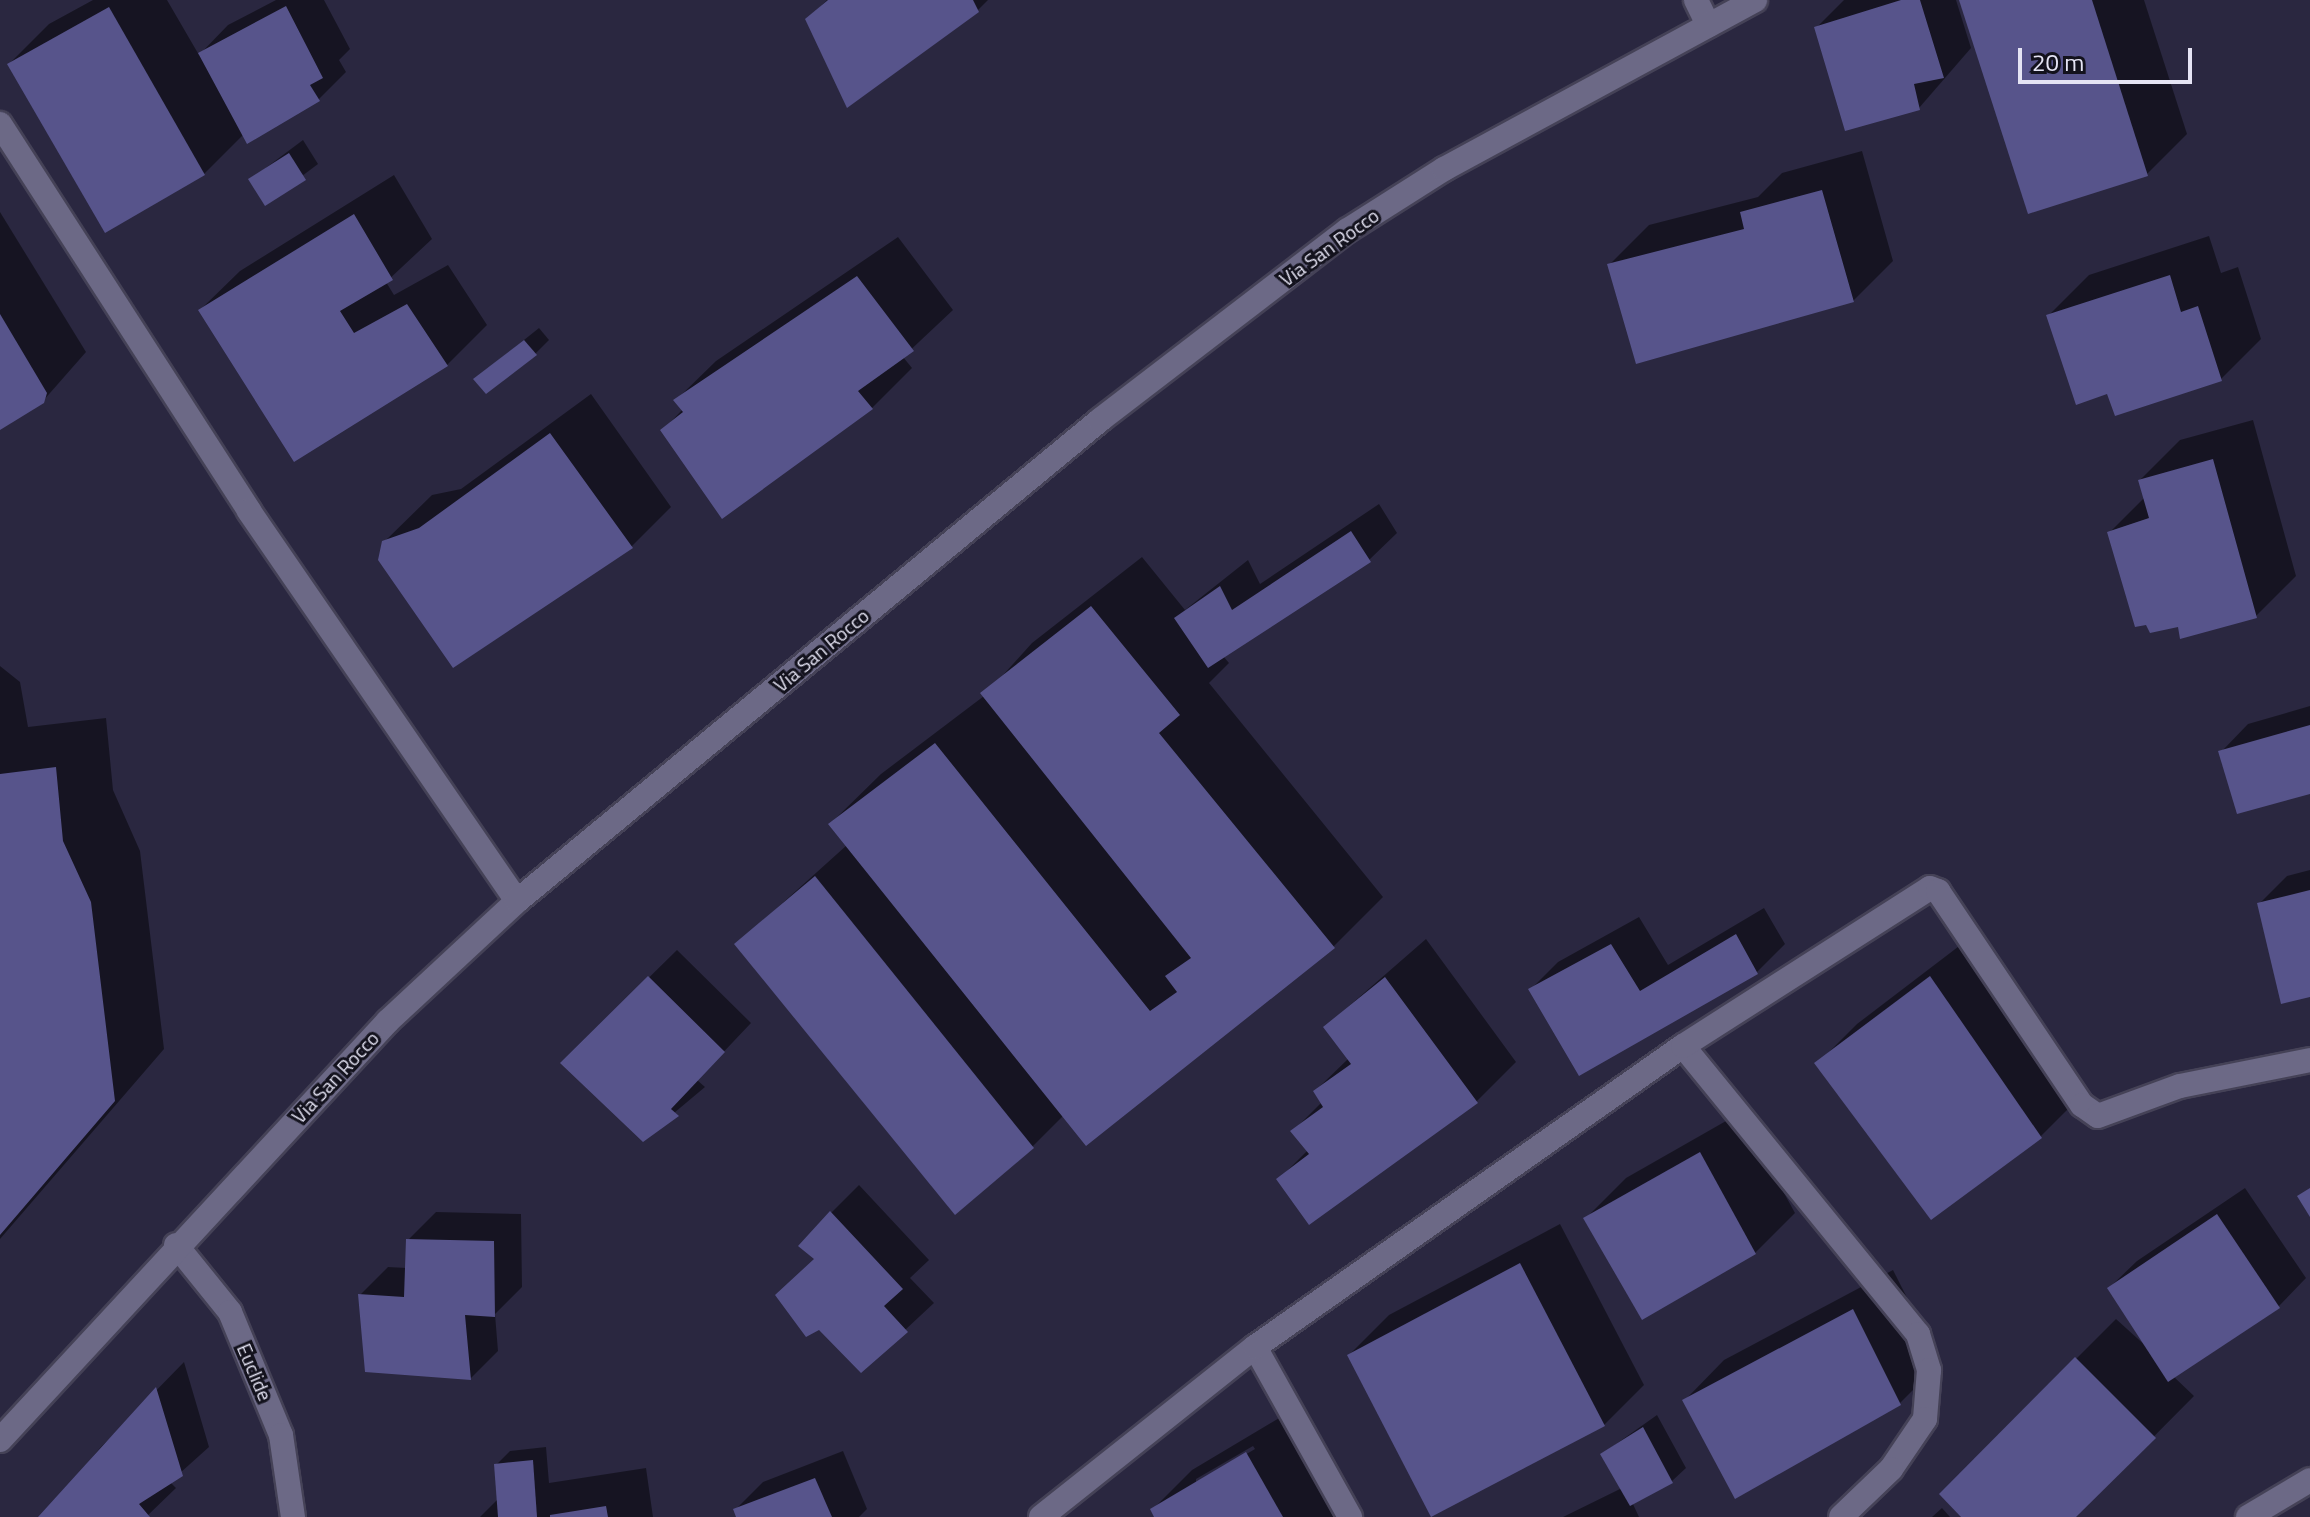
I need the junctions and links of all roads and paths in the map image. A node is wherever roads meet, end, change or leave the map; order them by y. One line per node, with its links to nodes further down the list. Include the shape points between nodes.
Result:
1 (1696, 0): 3 (street)
2 (1755, 0): 3 (street, Via San Rocco)
3 (1708, 25): 5 (street, Via San Rocco, via 1444,169 1348,230 1100,420)
4 (0, 124): 5 (street, via 249,511)
5 (517, 901): 8 (street, Via San Rocco, via 388,1021)
6 (1683, 1046): 7 (street, via 1930,888 1938,891 2082,1105 2098,1116 2180,1086); 9 (street); 15 (street, via 1918,1334 1929,1370 1925,1419 1891,1469)
7 (2310, 1060)
8 (176, 1245): 10 (street, Via San Rocco); 12 (street, Euclide, via 230,1312 281,1435)
9 (1255, 1347): 13 (street); 14 (street)
10 (0, 1440)
11 (2310, 1480): 16 (street)
12 (293, 1517)
13 (1041, 1517)
14 (1350, 1517)
15 (1841, 1517)
16 (2248, 1517)

